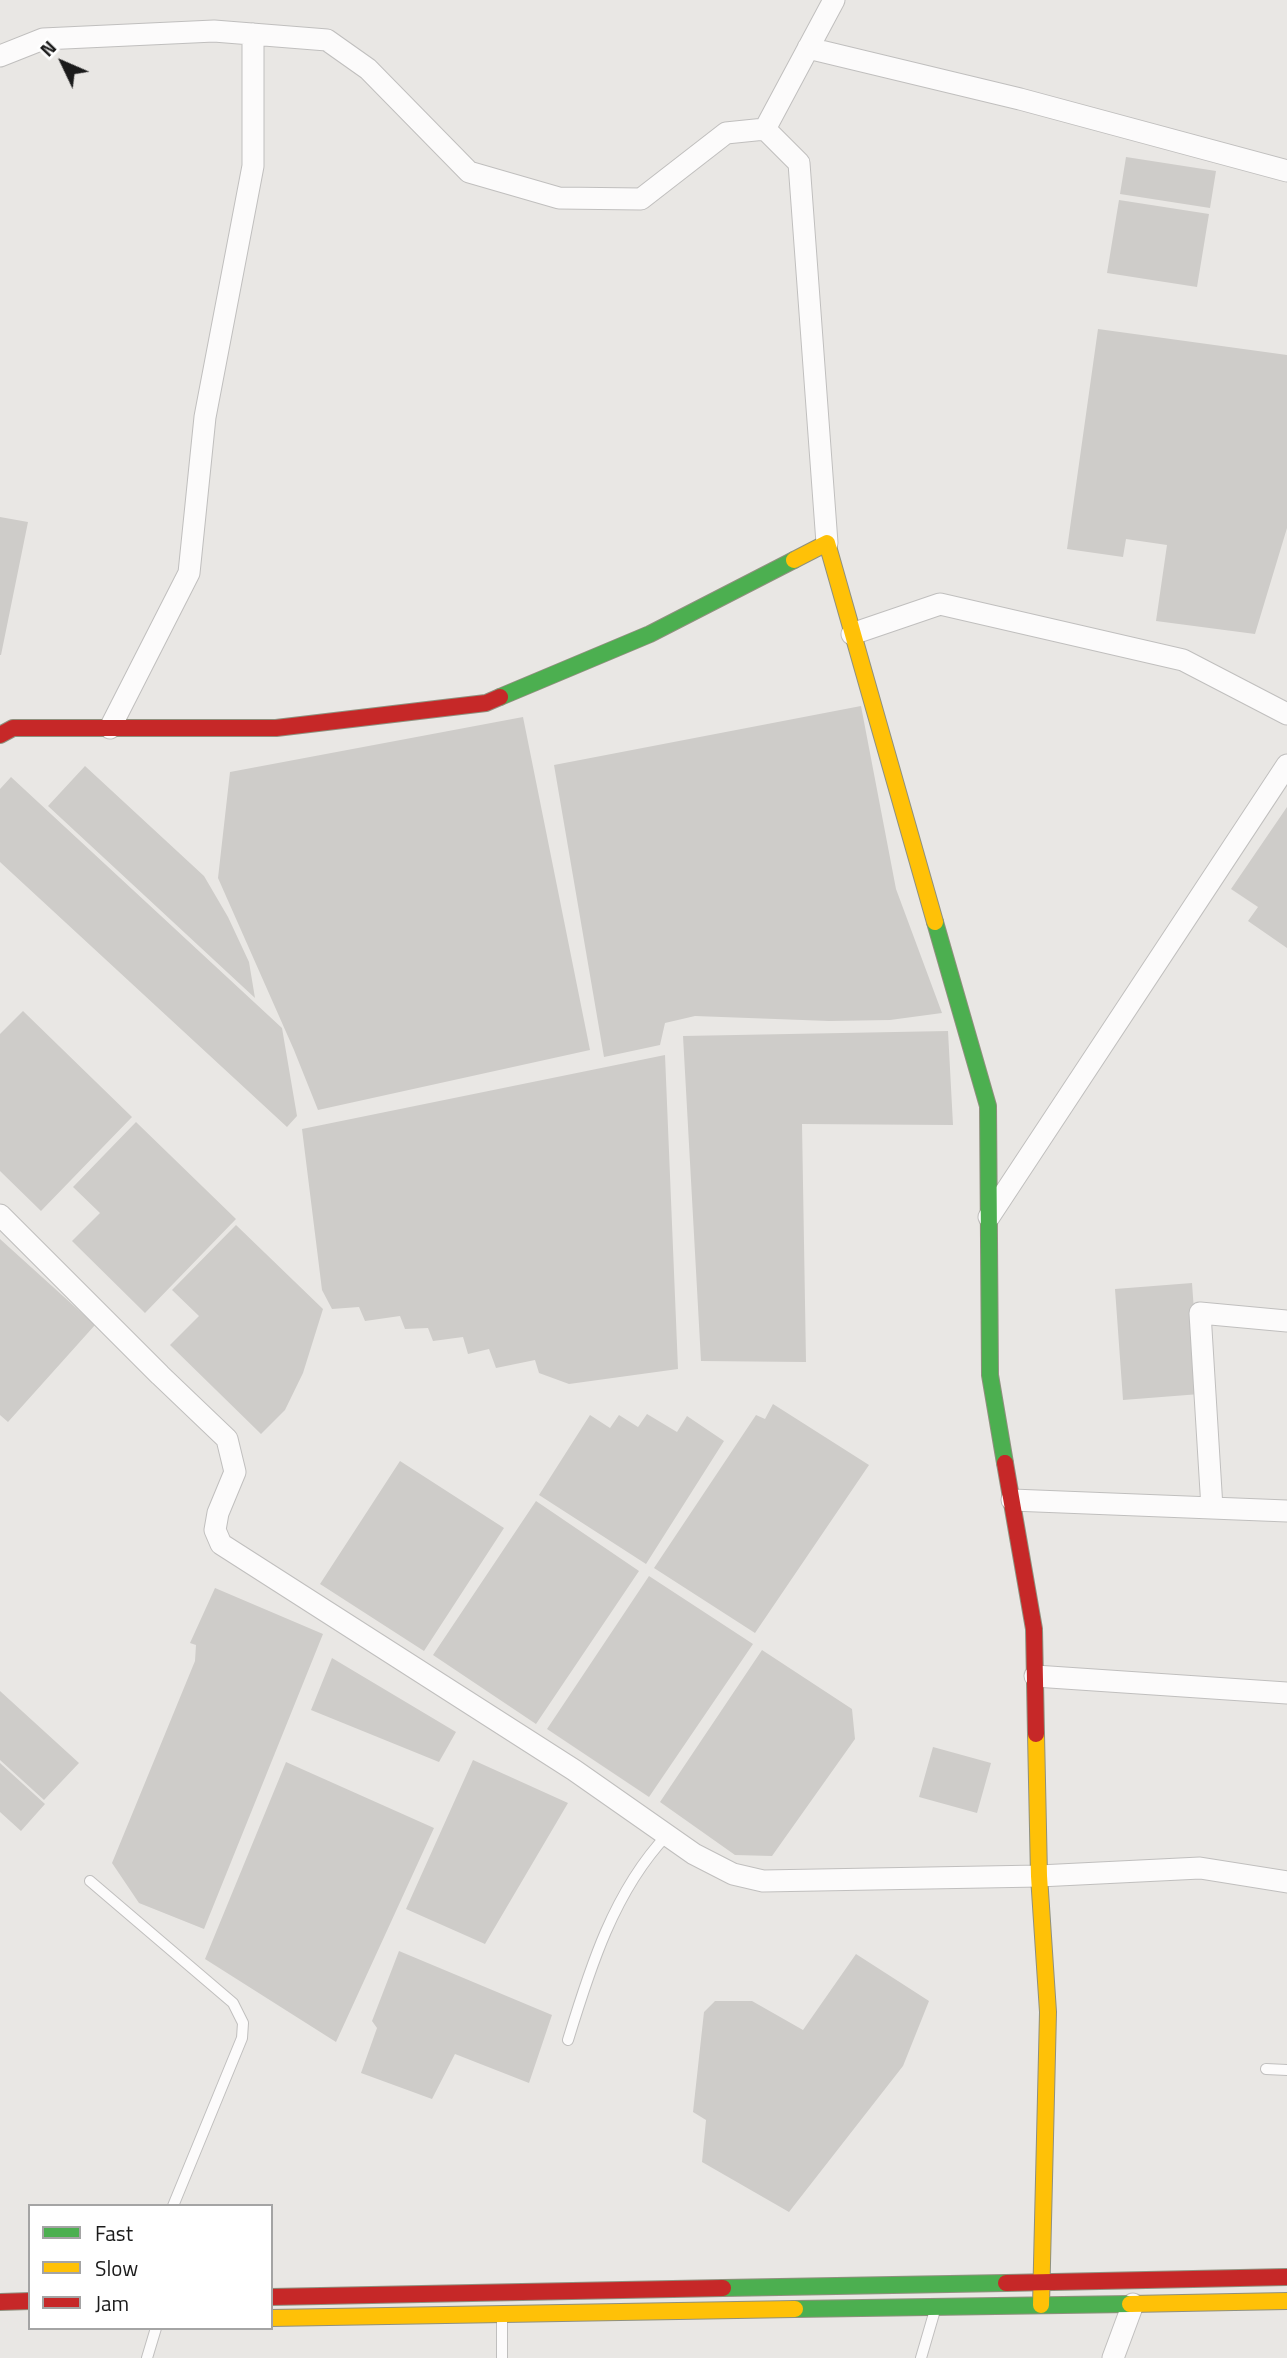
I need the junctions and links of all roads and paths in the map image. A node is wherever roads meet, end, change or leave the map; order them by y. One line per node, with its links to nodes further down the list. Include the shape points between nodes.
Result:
1 (834, 0): 3 (street)
2 (253, 34): 4 (street, via 214,31 43,39); 5 (street, via 327,40 368,69 469,172 559,198 641,199 726,132); 10 (street, via 253,166 205,417 189,573)
3 (808, 48): 5 (street); 6 (street)
4 (0, 56)
5 (765, 129): 7 (street, via 799,163)
6 (1287, 171)
7 (827, 543): 8 (street); 10 (street, via 650,634 486,703 276,728)
8 (852, 634): 9 (street, via 940,604 1183,660); 14 (street, via 988,1106)
9 (1287, 715)
10 (110, 728): 11 (street, via 13,728)
11 (0, 735)
12 (1287, 765): 14 (street)
13 (0, 1215): 21 (street, via 227,1439 235,1472 218,1513 215,1530 221,1544 574,1770)
14 (989, 1217): 16 (street, via 989,1374)
15 (1287, 1321): 17 (street, via 1200,1313)
16 (1012, 1500): 17 (street); 19 (street, via 1034,1629)
17 (1212, 1508): 18 (street)
18 (1287, 1511)
19 (1035, 1676): 20 (street); 22 (street)
20 (1287, 1693)
21 (667, 1835): 22 (street, via 733,1874 763,1881); 25 (lane, via 636,1873 610,1922)
22 (1039, 1876): 24 (street, via 1200,1868); 30 (street, via 1048,2012)
23 (90, 1881): 28 (lane, via 233,2003 243,2023 242,2038)
24 (1287, 1882)
25 (568, 2040)
26 (1266, 2069): 27 (lane)
27 (1287, 2070)
28 (174, 2204)
29 (1287, 2277): 30 (street)
30 (1042, 2281): 31 (street); 36 (street)
31 (273, 2297)
32 (28, 2301): 34 (street)
33 (1287, 2301): 35 (street)
34 (0, 2302)
35 (1133, 2304): 36 (street); 44 (street)
36 (1041, 2305): 37 (street)
37 (936, 2307): 38 (street); 43 (lane)
38 (502, 2314): 39 (street); 42 (lane)
39 (273, 2318)
40 (155, 2330): 41 (lane)
41 (147, 2358)
42 (502, 2358)
43 (921, 2358)
44 (1113, 2358)

